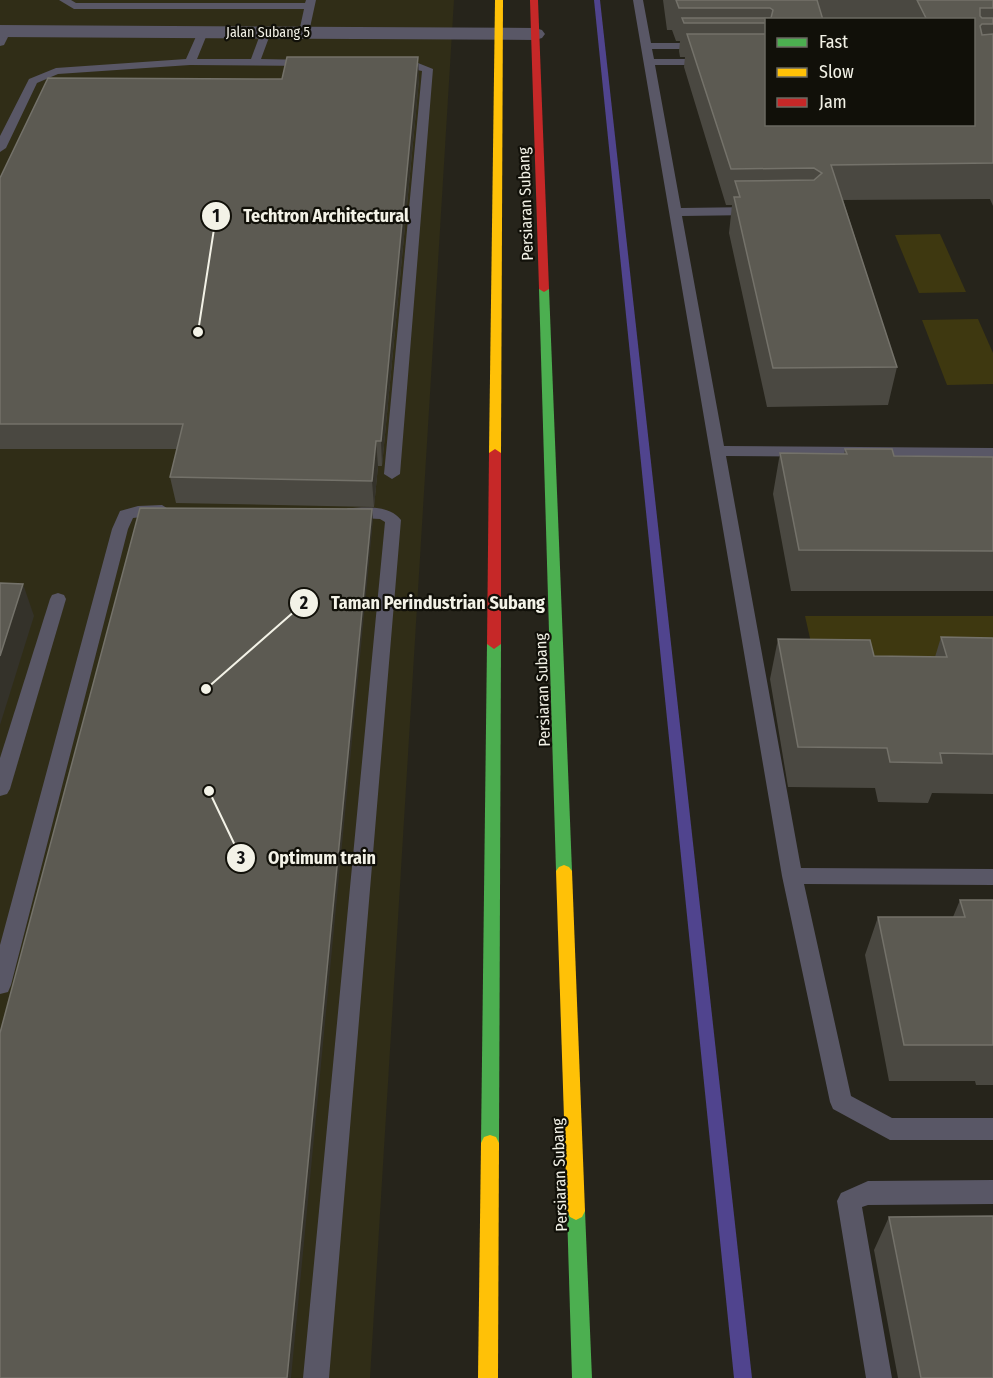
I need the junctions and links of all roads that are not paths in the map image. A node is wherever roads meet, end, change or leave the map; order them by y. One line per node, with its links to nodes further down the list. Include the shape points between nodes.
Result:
1 (64, 0): 5 (lane, via 74,6)
2 (499, 0): 10 (street, Persiaran Subang)
3 (534, 0): 11 (street, Persiaran Subang)
4 (638, 0): 13 (lane)
5 (197, 3): 6 (lane)
6 (310, 3): 9 (lane)
7 (203, 32): 8 (street, Jalan Subang 5); 12 (street, Jalan Subang 5); 15 (lane)
8 (266, 32): 9 (street, Jalan Subang 5); 16 (lane)
9 (304, 32): 10 (street, Jalan Subang 5)
10 (499, 34): 11 (street, Jalan Subang 5); 37 (street, Persiaran Subang)
11 (536, 34): 38 (street, Persiaran Subang)
12 (2, 35)
13 (645, 46): 14 (lane); 17 (lane)
14 (711, 46)
15 (190, 62): 16 (lane); 21 (lane, via 56,71 33,81)
16 (255, 62): 19 (lane)
17 (648, 62): 18 (lane); 23 (lane)
18 (719, 62)
19 (323, 63)
20 (380, 63): 26 (lane, via 413,64 428,69)
21 (0, 148)
22 (763, 211): 23 (lane)
23 (674, 212): 24 (lane)
24 (717, 451): 25 (lane); 31 (lane)
25 (993, 453)
26 (392, 474)
27 (185, 510): 33 (lane, via 138,511 126,515 120,529)
28 (336, 513): 36 (lane, via 383,514 393,520)
29 (58, 599): 30 (lane)
30 (0, 789)
31 (792, 876): 32 (lane); 34 (lane, via 841,1102 890,1129)
32 (993, 877)
33 (0, 985)
34 (993, 1130)
35 (993, 1192): 39 (lane, via 868,1193 849,1201)
36 (316, 1378)
37 (488, 1378)
38 (582, 1378)
39 (879, 1378)

